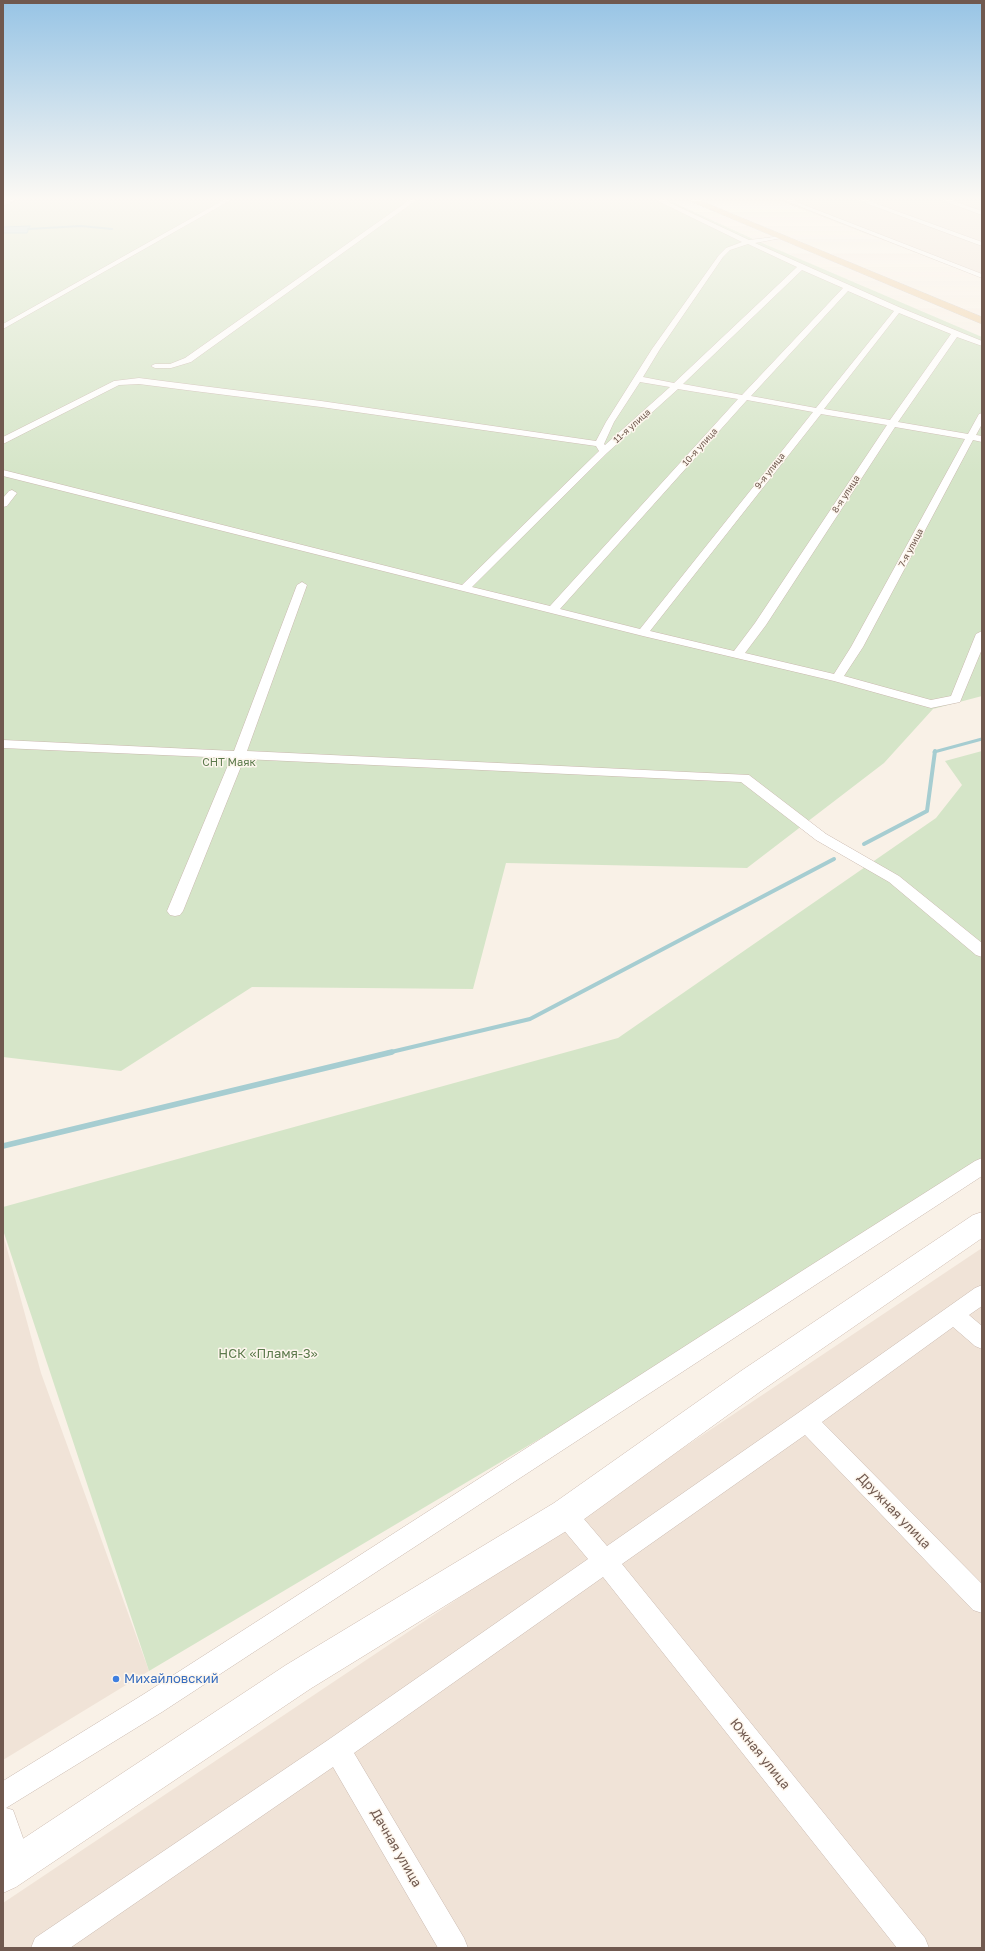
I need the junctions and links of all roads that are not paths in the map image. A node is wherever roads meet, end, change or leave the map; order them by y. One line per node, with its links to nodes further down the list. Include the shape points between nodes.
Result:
1 (65, 292): 10 (street)
2 (284, 292): 13 (street, via 188,360 170,366)
3 (696, 292): 14 (street)
4 (775, 292): 15 (street, 11-я улица)
5 (843, 292): 16 (street, 10-я улица)
6 (859, 292): 8 (street)
7 (912, 292): 9 (main road)
8 (898, 310): 11 (street); 17 (street, 9-я улица)
9 (982, 321)
10 (3, 327)
11 (955, 334): 12 (street); 19 (street, 8-я улица)
12 (982, 344)
13 (156, 366)
14 (638, 378): 15 (street); 23 (street, via 610,422)
15 (677, 386): 16 (street); 23 (street, 11-я улица)
16 (745, 397): 17 (street); 29 (street, 10-я улица)
17 (818, 410): 19 (street); 30 (street, 9-я улица)
18 (982, 416): 20 (street, 7-я улица)
19 (893, 423): 20 (street); 32 (street, 8-я улица, via 760,625)
20 (970, 437): 21 (street); 33 (street, 7-я улица, via 857,647)
21 (982, 439)
22 (3, 441): 23 (street, via 117,383 139,381 321,404)
23 (602, 447): 28 (street, 11-я улица)
24 (3, 473): 28 (street)
25 (12, 493): 26 (street)
26 (3, 504)
27 (302, 585): 35 (street)
28 (466, 587): 29 (street)
29 (554, 609): 30 (street)
30 (642, 633): 32 (street)
31 (982, 634): 33 (street, via 956,699 931,704)
32 (737, 655): 33 (street)
33 (837, 678)
34 (3, 744): 35 (street)
35 (239, 755): 36 (street); 37 (street, via 744,778 821,837 894,879)
36 (175, 911)
37 (982, 951)
38 (982, 1166): 48 (street, via 153,1703)
39 (982, 1223): 44 (street, via 751,1381)
40 (982, 1294): 41 (street)
41 (954, 1315): 42 (street); 43 (street)
42 (982, 1339)
43 (806, 1421): 45 (street); 46 (street, Дружная улица)
44 (565, 1514): 45 (street, Южная улица); 50 (street, via 298,1677)
45 (605, 1561): 47 (street); 53 (street, Южная улица)
46 (982, 1601)
47 (337, 1749): 51 (street); 52 (street, Дачная улица)
48 (3, 1796)
49 (3, 1820): 50 (street)
50 (11, 1869)
51 (45, 1948)
52 (454, 1948)
53 (915, 1948)

